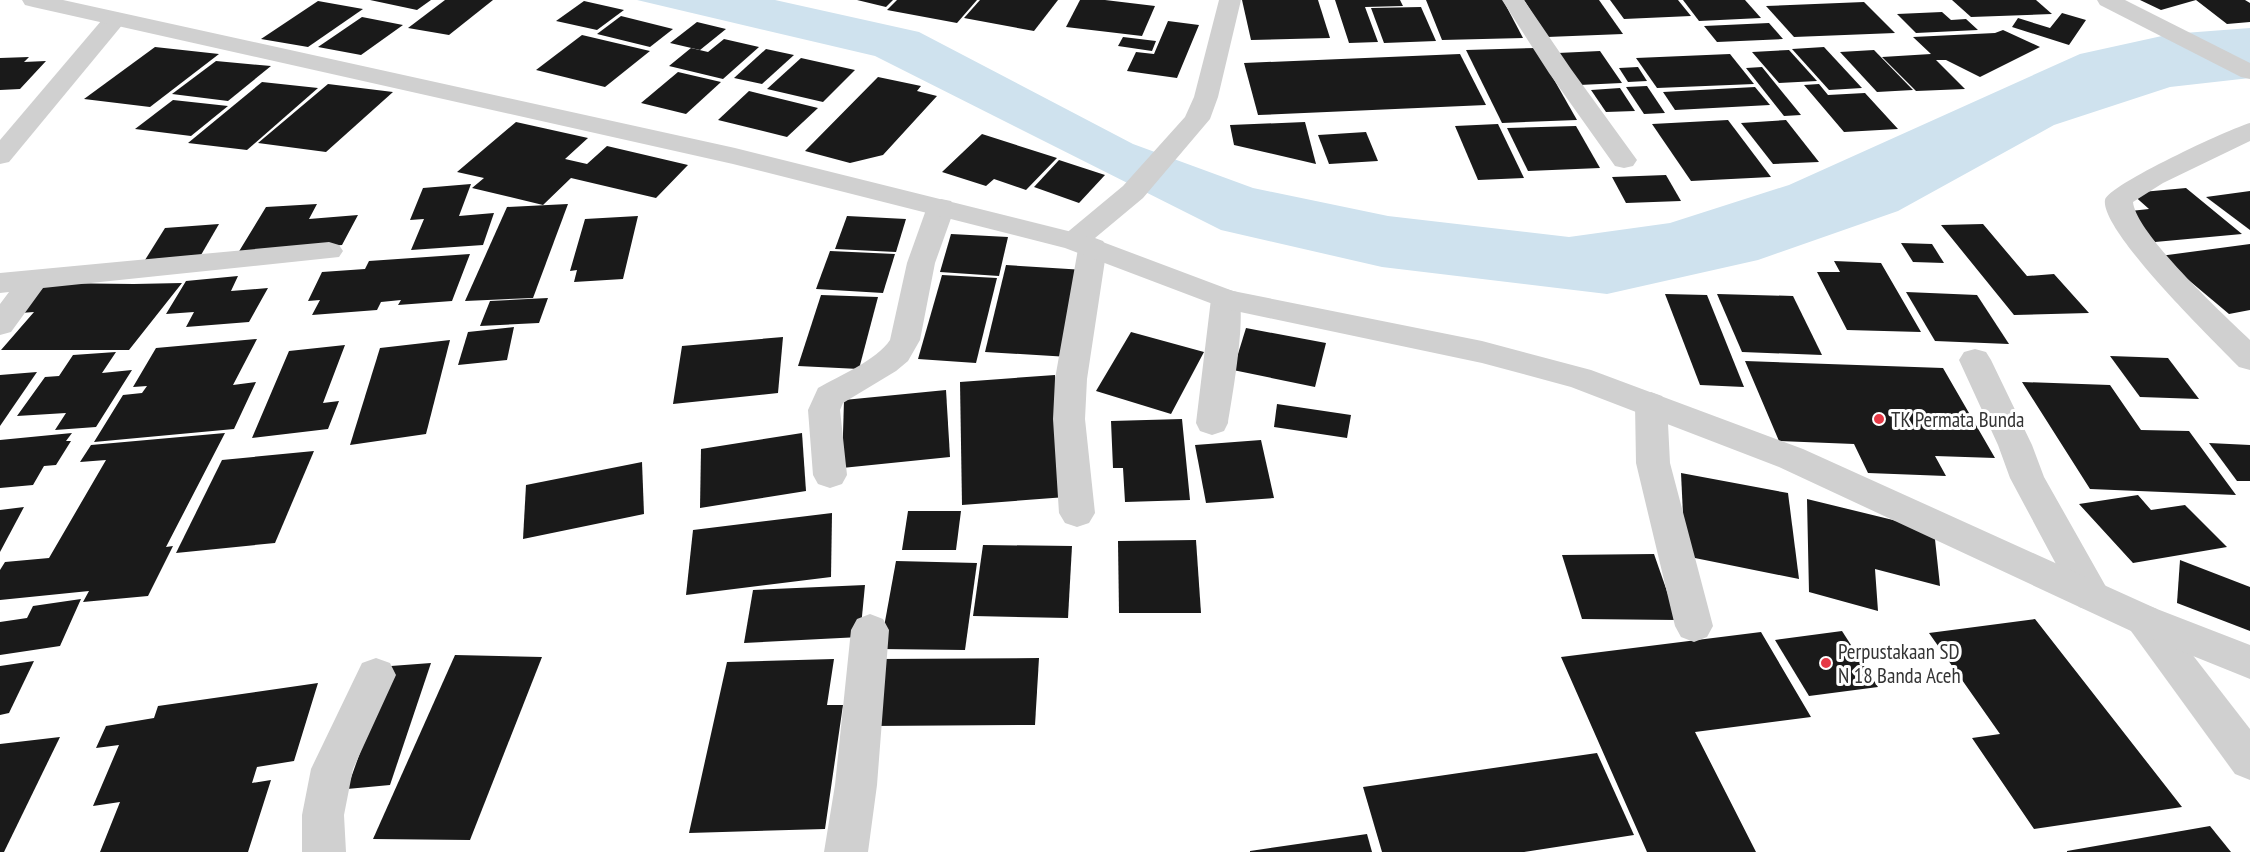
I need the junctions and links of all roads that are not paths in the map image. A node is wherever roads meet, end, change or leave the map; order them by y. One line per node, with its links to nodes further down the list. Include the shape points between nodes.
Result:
1 (33, 0): 5 (street)
2 (1230, 0): 11 (street, via 1206,97 1197,118)
3 (1513, 0): 9 (street)
4 (2108, 0): 6 (street)
5 (115, 19): 8 (street); 10 (street, via 735,156)
6 (2250, 72)
7 (2244, 141): 17 (street, via 2154,177 2119,199 2120,213 2131,230 2181,290)
8 (0, 156)
9 (1624, 160)
10 (940, 207): 11 (street); 21 (street, via 921,263 905,340 885,363 825,402)
11 (1083, 244): 15 (street); 22 (street, via 1069,419)
12 (329, 251): 13 (street)
13 (34, 280): 14 (street); 16 (street)
14 (0, 283)
15 (1226, 299): 19 (street, via 1482,352 1580,378); 20 (street)
16 (0, 325)
17 (2250, 359)
18 (1975, 360): 23 (street, via 2026,478)
19 (1651, 404): 23 (street, via 1791,458); 25 (street, via 1653,463)
20 (1212, 423)
21 (830, 475)
22 (1077, 513)
23 (2092, 596): 24 (street)
24 (2144, 620): 27 (street); 29 (street)
25 (1694, 626)
26 (870, 630): 31 (street)
27 (2250, 662)
28 (376, 675): 30 (street, via 332,768 324,815)
29 (2250, 761)
30 (324, 852)
31 (846, 852)

